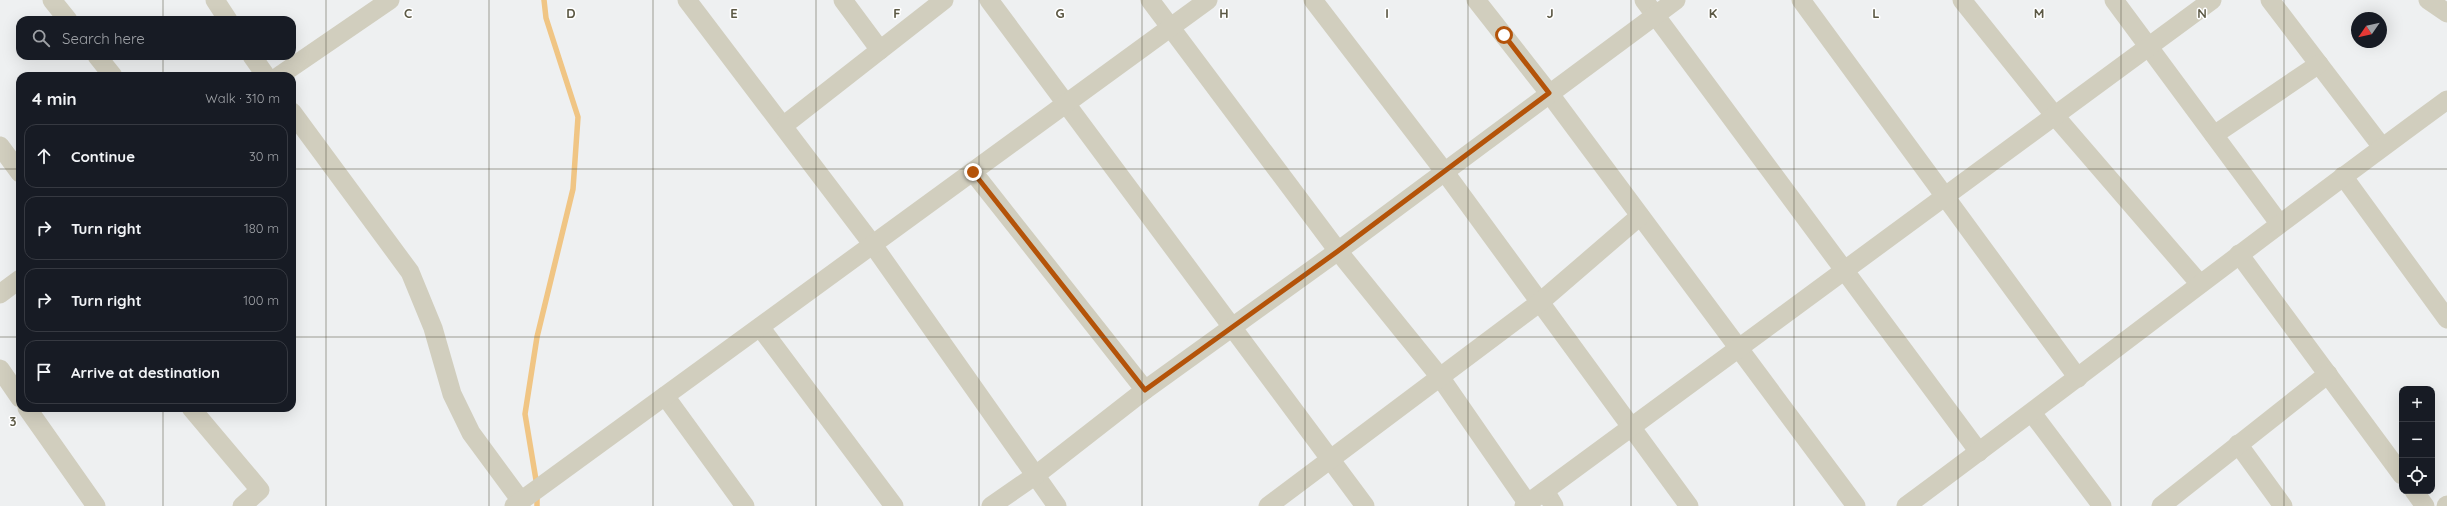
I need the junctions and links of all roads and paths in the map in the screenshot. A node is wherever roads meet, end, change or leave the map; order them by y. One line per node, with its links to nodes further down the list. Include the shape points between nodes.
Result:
1 (52, 0): 22 (street)
2 (215, 0): 23 (street)
3 (687, 0): 38 (street)
4 (843, 0): 26 (street)
5 (944, 0): 26 (street)
6 (989, 0): 35 (street)
7 (1150, 0): 24 (street)
8 (1208, 0): 24 (street)
9 (1313, 0): 43 (street)
10 (1476, 0): 33 (street)
11 (1644, 0): 21 (street)
12 (1676, 0): 21 (street)
13 (1801, 0): 46 (street)
14 (1962, 0): 36 (street)
15 (2114, 0): 25 (street)
16 (2212, 0): 25 (street)
17 (2270, 0): 29 (street)
18 (2428, 0): 20 (street)
19 (382, 2): 32 (street)
20 (2447, 13)
21 (1656, 15): 33 (street); 52 (street)
22 (65, 16)
23 (225, 16)
24 (1170, 28): 35 (street); 50 (street)
25 (2148, 48): 36 (street); 39 (street)
26 (880, 50): 38 (street)
27 (100, 60): 30 (street)
28 (255, 60): 31 (street)
29 (2319, 64): 39 (street); 41 (street)
30 (110, 72)
31 (263, 72)
32 (285, 72)
33 (1549, 93): 43 (street); 47 (street)
34 (2447, 101): 41 (street)
35 (1066, 104): 44 (street); 59 (street)
36 (2055, 116): 46 (street); 54 (street)
37 (296, 117): 79 (street, via 410,272 433,328 452,394 471,433)
38 (783, 126): 49 (street)
39 (2214, 135): 48 (street)
40 (0, 146): 42 (street)
41 (2382, 148): 45 (street)
42 (16, 168)
43 (1444, 171): 50 (street); 56 (street)
44 (973, 172): 49 (street); 65 (street)
45 (2343, 176): 48 (street); 57 (street)
46 (1946, 196): 52 (street); 64 (street)
47 (1640, 216): 56 (street); 60 (street)
48 (2279, 223): 51 (street)
49 (873, 245): 58 (street); 76 (street)
50 (1338, 251): 59 (street); 63 (street)
51 (2239, 254): 54 (street); 62 (street)
52 (1845, 271): 60 (street); 73 (street)
53 (16, 282): 55 (street)
54 (2200, 284): 64 (street)
55 (0, 294)
56 (1540, 303): 63 (street); 71 (street)
57 (2447, 319)
58 (760, 327): 67 (street); 84 (street)
59 (1233, 327): 65 (street); 74 (street)
60 (1738, 349): 71 (street); 90 (street)
61 (0, 370): 66 (street)
62 (2328, 374): 72 (street); 75 (street)
63 (1440, 377): 74 (street); 80 (street)
64 (2078, 378): 70 (street)
65 (1145, 390): 76 (street)
66 (16, 392)
67 (665, 396): 79 (street); 83 (street)
68 (30, 412): 81 (street)
69 (194, 412): 82 (street, via 260,490)
70 (2032, 413): 73 (street); 92 (street)
71 (1630, 428): 78 (street); 89 (street)
72 (2238, 444): 93 (street); 94 (street)
73 (1979, 452): 91 (street)
74 (1330, 458): 87 (street); 88 (street)
75 (2399, 471)
76 (1036, 475): 85 (street); 86 (street)
77 (2416, 494): 95 (street)
78 (1550, 499): 80 (street)
79 (517, 504)
80 (1526, 505)
81 (96, 506)
82 (242, 506)
83 (745, 506)
84 (894, 506)
85 (991, 506)
86 (1057, 506)
87 (1268, 506)
88 (1365, 506)
89 (1689, 506)
90 (1856, 506)
91 (1906, 506)
92 (2102, 506)
93 (2161, 506)
94 (2283, 506)
95 (2425, 506)

